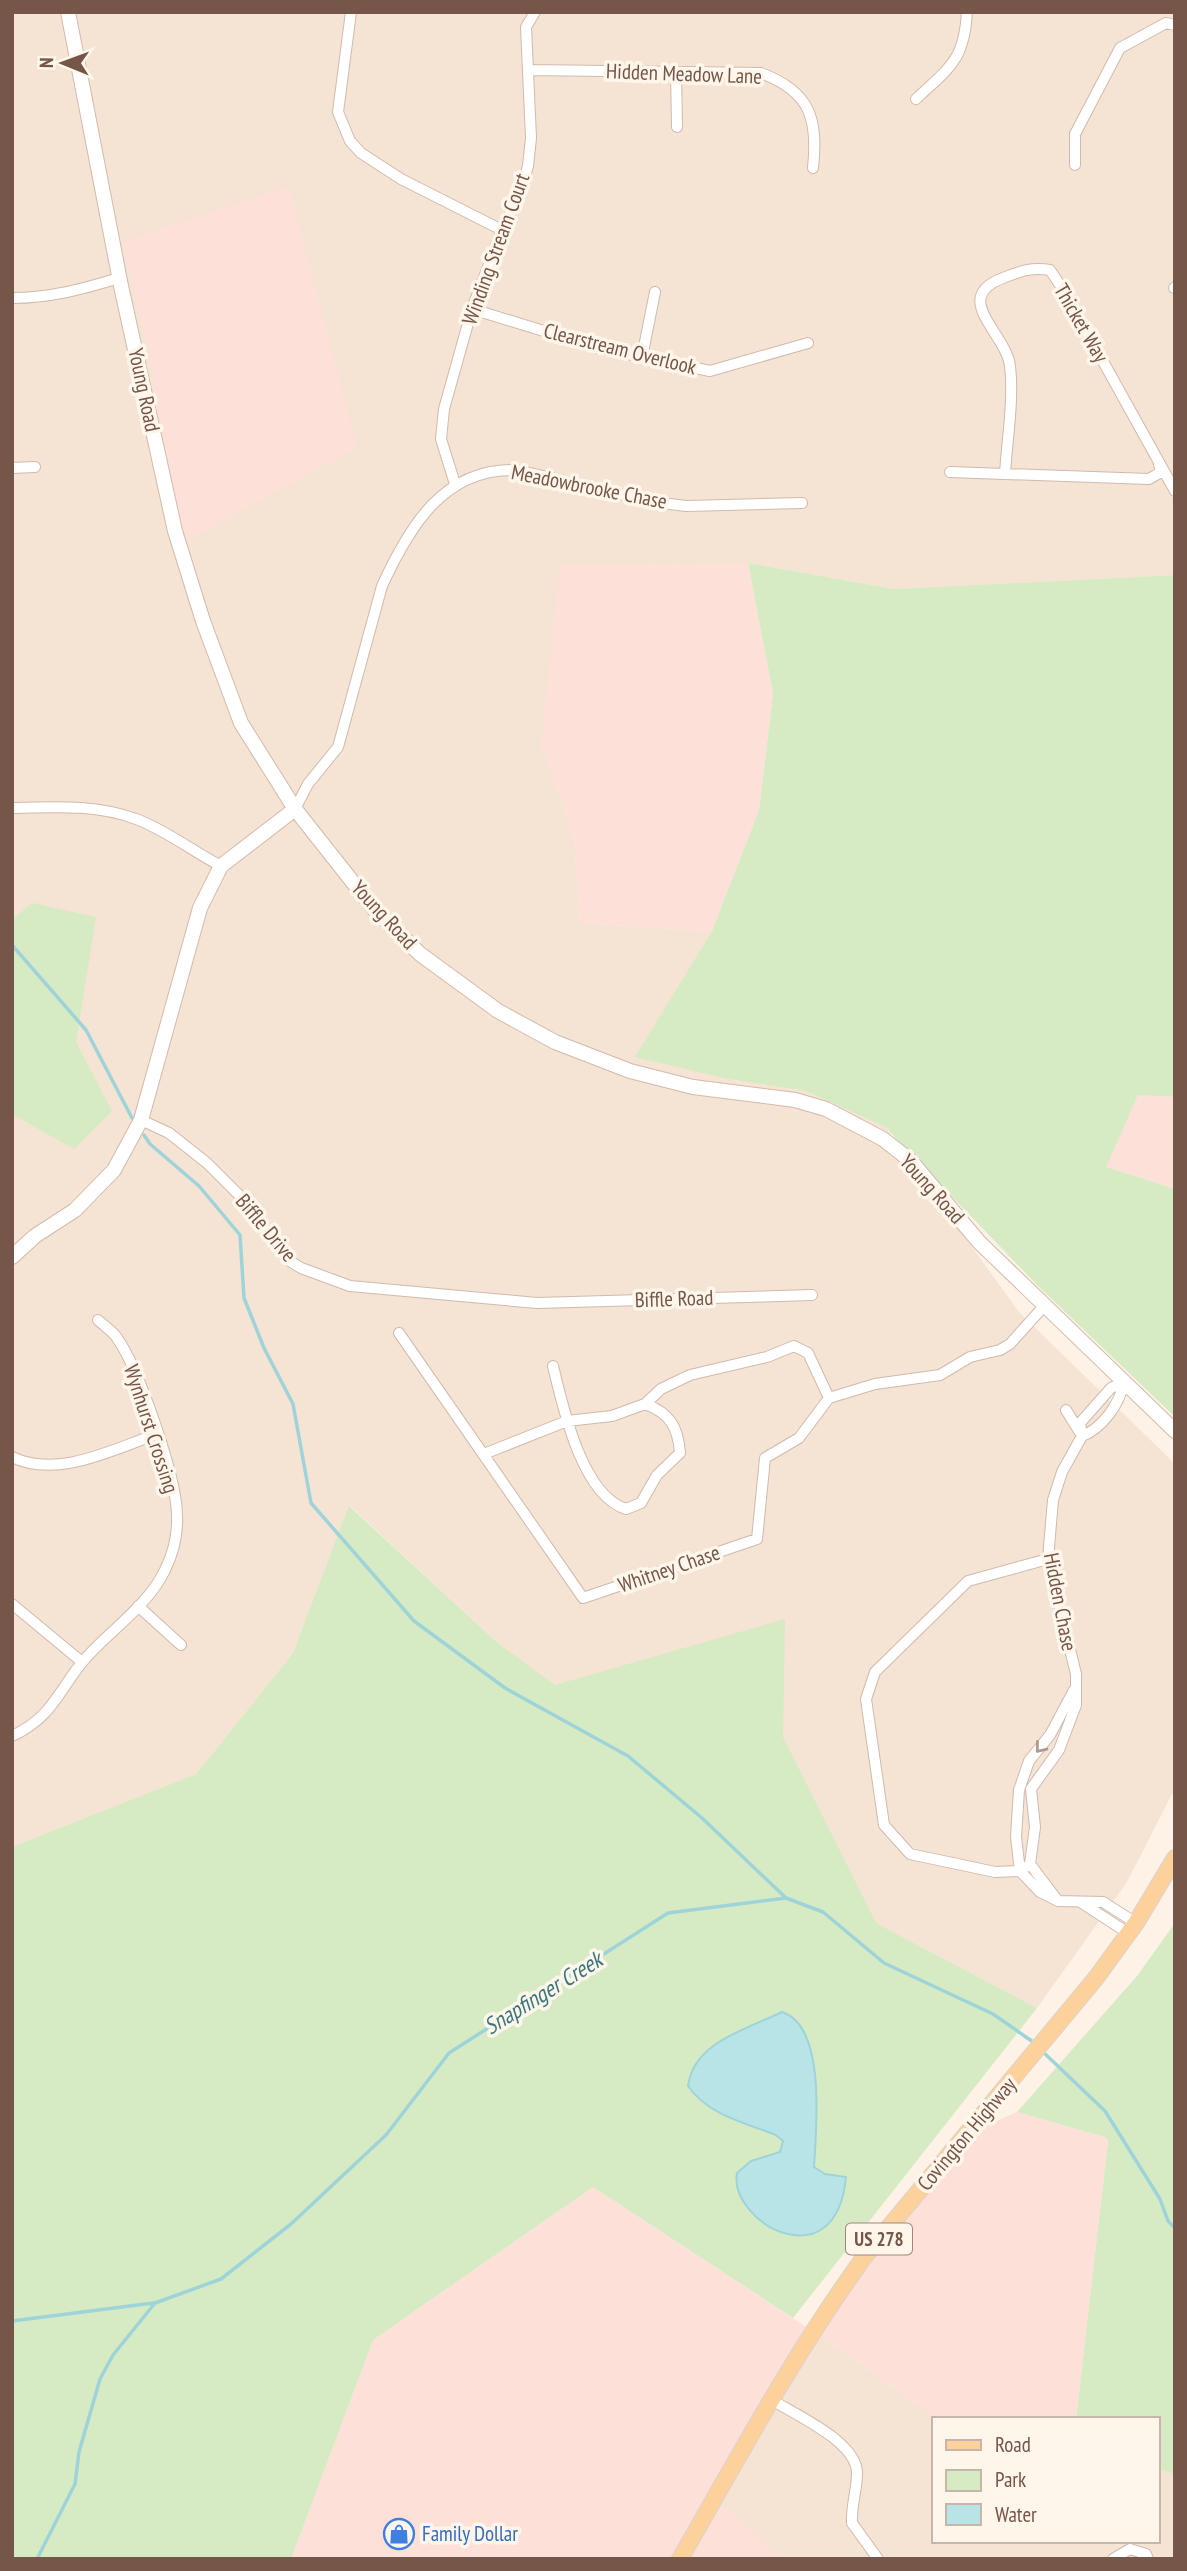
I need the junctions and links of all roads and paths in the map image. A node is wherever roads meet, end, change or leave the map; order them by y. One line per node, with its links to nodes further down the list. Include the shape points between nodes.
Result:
1 (68, 12): 13 (street, Young Road)
2 (351, 12): 12 (street, via 338,112 350,141 360,153 401,179)
3 (534, 12): 6 (street, Winding Stream Court, via 526,27)
4 (967, 12): 8 (street, via 966,41 954,63)
5 (1175, 25): 10 (street, via 1166,23 1121,48 1075,134)
6 (528, 70): 7 (street, Hidden Meadow Lane); 12 (street, Winding Stream Court, via 528,166 522,191)
7 (676, 71): 9 (street); 11 (street, Hidden Meadow Lane, via 761,73 783,82 803,100 814,121)
8 (916, 99)
9 (677, 127)
10 (1075, 165)
11 (813, 168)
12 (502, 230): 16 (street, Winding Stream Court)
13 (119, 278): 15 (street, via 64,294); 28 (street, Young Road, via 174,531 203,621 241,723)
14 (654, 292): 18 (street)
15 (12, 298)
16 (472, 309): 18 (street, Clearstream Overlook); 24 (street, Winding Stream Court, via 444,409 441,439)
17 (808, 343): 18 (street, Clearstream Overlook, via 710,371)
18 (642, 357)
19 (1158, 462): 23 (street, via 1161,472 1149,478); 23 (street, Thicket Way, via 1064,291 1050,270 1032,267 991,282 981,295 980,310 1006,349 1010,366); 25 (street, Thicket Way)
20 (35, 467): 21 (street)
21 (12, 468)
22 (950, 472): 23 (street)
23 (1005, 474)
24 (455, 484): 26 (street, Meadowbrooke Chase, via 494,469 517,470 686,506); 28 (street, Meadowbrooke Chase, via 420,518 393,561 338,747 308,784)
25 (1175, 491)
26 (802, 503)
27 (12, 808): 29 (street, via 114,811 138,819)
28 (295, 809): 29 (street); 34 (street, Young Road, via 374,909 421,954 480,1000 555,1042 630,1071 692,1087 795,1100 856,1122 911,1161 979,1242)
29 (221, 866): 30 (street, via 200,908)
30 (141, 1120): 31 (street, via 99,1188); 33 (street, Biffle Drive, via 169,1133 207,1163 239,1195 288,1260 301,1268 350,1286)
31 (12, 1257)
32 (812, 1295): 33 (street, Biffle Road)
33 (537, 1303)
34 (1045, 1305): 38 (street, Young Road); 39 (street, via 999,1350 970,1357 940,1375 875,1384)
35 (98, 1320): 46 (street, Wynhurst Crossing, via 117,1337 131,1364)
36 (399, 1333): 48 (street, Whitney Chase)
37 (553, 1366): 44 (street)
38 (1124, 1382): 41 (street, Hidden Chase); 43 (street, Hidden Chase, via 1121,1398); 45 (street, Young Road)
39 (829, 1398): 40 (street, via 808,1353 793,1346 690,1376 662,1389); 48 (street, Whitney Chase, via 799,1438 765,1458 757,1539 583,1598)
40 (645, 1404): 44 (street, via 612,1416); 44 (street, via 662,1410 679,1437 680,1453 657,1475 641,1503 626,1509 611,1504 585,1464)
41 (1095, 1405): 43 (street); 47 (street, Hidden Chase, via 1080,1423)
42 (1066, 1410): 47 (street)
43 (1107, 1415): 47 (street, Hidden Chase, via 1093,1432)
44 (567, 1421): 48 (street)
45 (1175, 1431)
46 (157, 1434): 49 (street, via 71,1462 33,1464); 52 (street, Wynhurst Crossing, via 177,1511 176,1540 164,1572)
47 (1082, 1436): 50 (street, Hidden Chase, via 1052,1500)
48 (484, 1454)
49 (12, 1457)
50 (1048, 1559): 55 (street, Hidden Chase, via 1076,1674); 59 (street, via 968,1581 875,1672 866,1699 884,1825 910,1854 995,1872)
51 (12, 1604): 54 (street)
52 (138, 1606): 53 (street); 54 (street, Wynhurst Crossing)
53 (181, 1645)
54 (82, 1662): 56 (street, Wynhurst Crossing, via 53,1707)
55 (1074, 1690): 57 (street, Hidden Chase, via 1073,1719 1059,1750 1031,1789 1035,1827); 59 (street, one-way to 59, via 1050,1735 1029,1761 1019,1790 1016,1837)
56 (12, 1736)
57 (1030, 1864): 59 (street); 60 (street)
58 (1173, 1864): 61 (main road, Covington Highway / US 278)
59 (1020, 1871): 60 (street)
60 (1058, 1901): 61 (street, via 1103,1902)
61 (1132, 1928): 62 (main road, Covington Highway / US 278, via 1072,2009 865,2256)
62 (772, 2400): 63 (main road, Covington Highway / US 278); 64 (street, via 844,2445 855,2460 852,2523)
63 (680, 2559)
64 (878, 2559)
65 (1113, 2559): 66 (street, via 1130,2549)
66 (1148, 2559)

